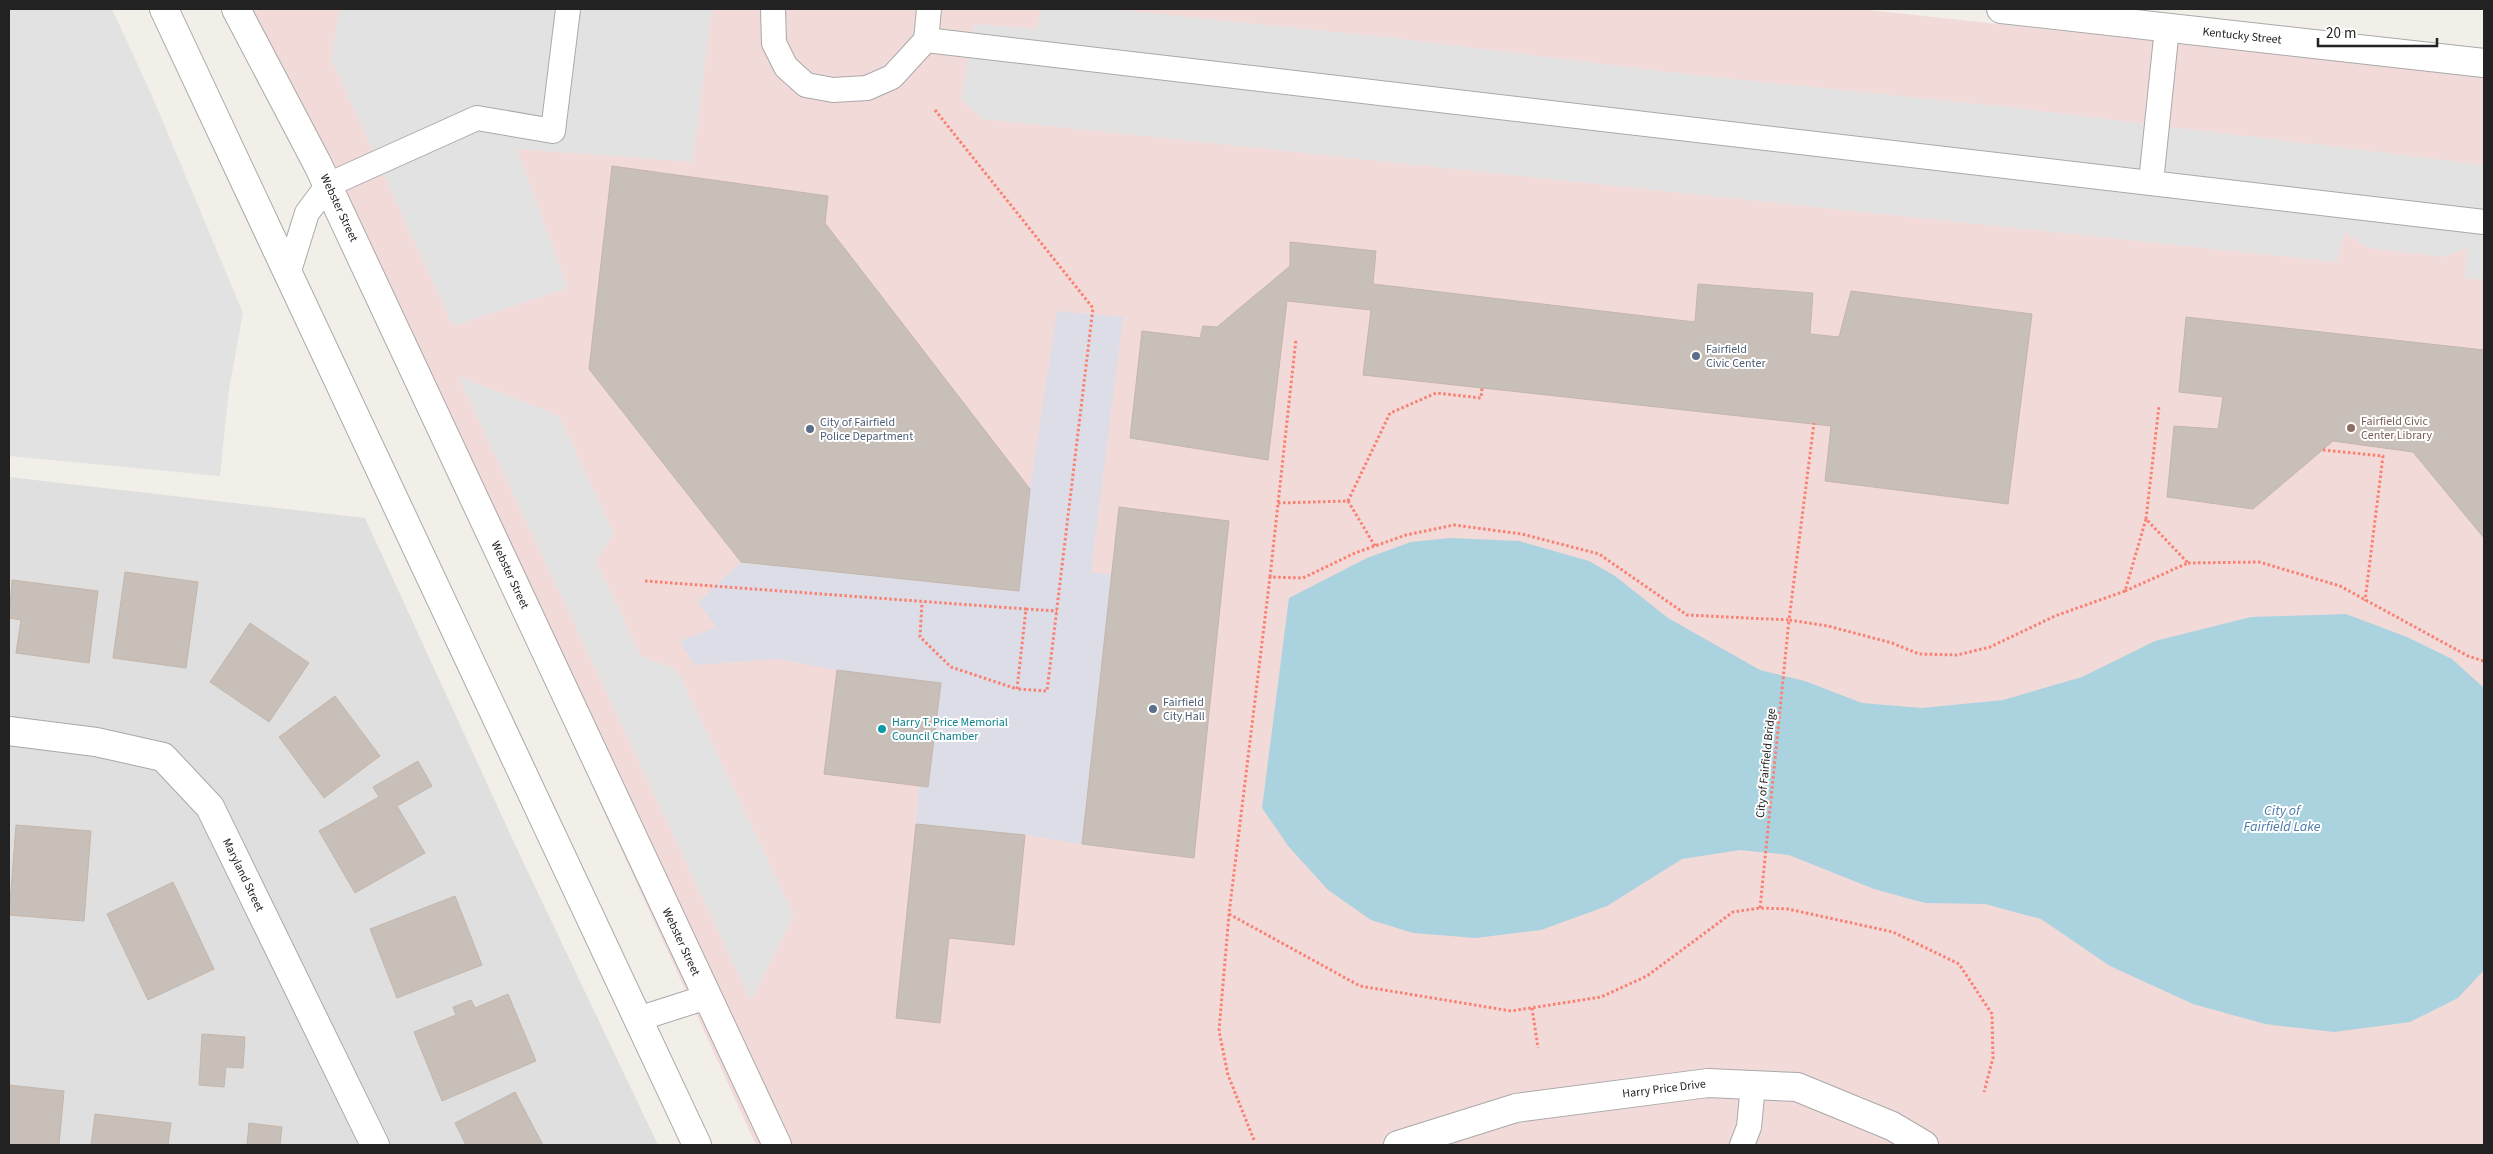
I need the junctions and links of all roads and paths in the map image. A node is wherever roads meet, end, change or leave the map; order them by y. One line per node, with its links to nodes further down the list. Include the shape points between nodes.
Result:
1 (164, 9): 14 (street)
2 (236, 9): 12 (street, Webster Street, via 300,126)
3 (568, 9): 12 (lane, via 553,130 477,118)
4 (773, 9): 8 (lane, via 774,43 786,67 806,85 833,90 867,88 892,77)
5 (929, 9): 8 (lane)
6 (2001, 9): 7 (street, Kentucky Street)
7 (2158, 21): 9 (street, Kentucky Street); 11 (lane)
8 (926, 40): 11 (lane)
9 (2484, 63)
10 (935, 110): 31 (path, via 1093,308)
11 (2150, 182): 13 (lane)
12 (328, 185): 14 (lane, via 307,213); 38 (street, Webster Street)
13 (2484, 222)
14 (288, 274): 40 (street)
15 (1296, 339): 21 (path)
16 (1482, 388): 20 (path, via 1481,398 1436,393 1390,412)
17 (2159, 406): 22 (path)
18 (1814, 423): 32 (path, City of Fairfield Bridge)
19 (2324, 450): 28 (path, via 2383,456)
20 (1348, 501): 21 (path); 23 (path)
21 (1278, 504): 25 (path)
22 (2146, 518): 24 (path); 27 (path)
23 (1375, 546): 25 (path, via 1304,578); 32 (path, via 1406,535 1454,525 1522,534 1599,554 1687,615)
24 (2188, 563): 27 (path); 28 (path, via 2259,562 2340,586)
25 (1270, 578): 37 (path)
26 (645, 581): 29 (path)
27 (2125, 590): 32 (path, via 2055,616 1990,646 1957,655 1919,654 1892,643 1828,626)
28 (2365, 600): 33 (path, via 2468,656)
29 (922, 602): 30 (path); 34 (path, via 920,638 951,667)
30 (1026, 609): 31 (path); 34 (path)
31 (1057, 611): 34 (path, via 1047,691)
32 (1790, 620): 36 (path, City of Fairfield Bridge)
33 (2484, 661)
34 (1017, 689)
35 (9, 731): 45 (street, Maryland Street, via 96,742 163,757 210,806)
36 (1760, 908): 39 (path, via 1733,912 1647,976 1601,997); 43 (path, via 1788,909 1893,932 1959,964 1992,1014 1993,1058)
37 (1229, 914): 39 (path, via 1360,986 1511,1011); 44 (path, via 1219,1030 1228,1075)
38 (707, 997): 40 (lane); 47 (street, Webster Street)
39 (1532, 1008): 41 (path)
40 (638, 1018): 46 (street)
41 (1538, 1048)
42 (1753, 1085): 48 (street, Harry Price Drive, via 1708,1083 1516,1108); 49 (lane, via 1749,1127); 50 (street, Harry Price Drive, via 1797,1087 1892,1126)
43 (1984, 1092)
44 (1254, 1140)
45 (375, 1145)
46 (697, 1145)
47 (777, 1145)
48 (1398, 1145)
49 (1742, 1145)
50 (1924, 1145)

